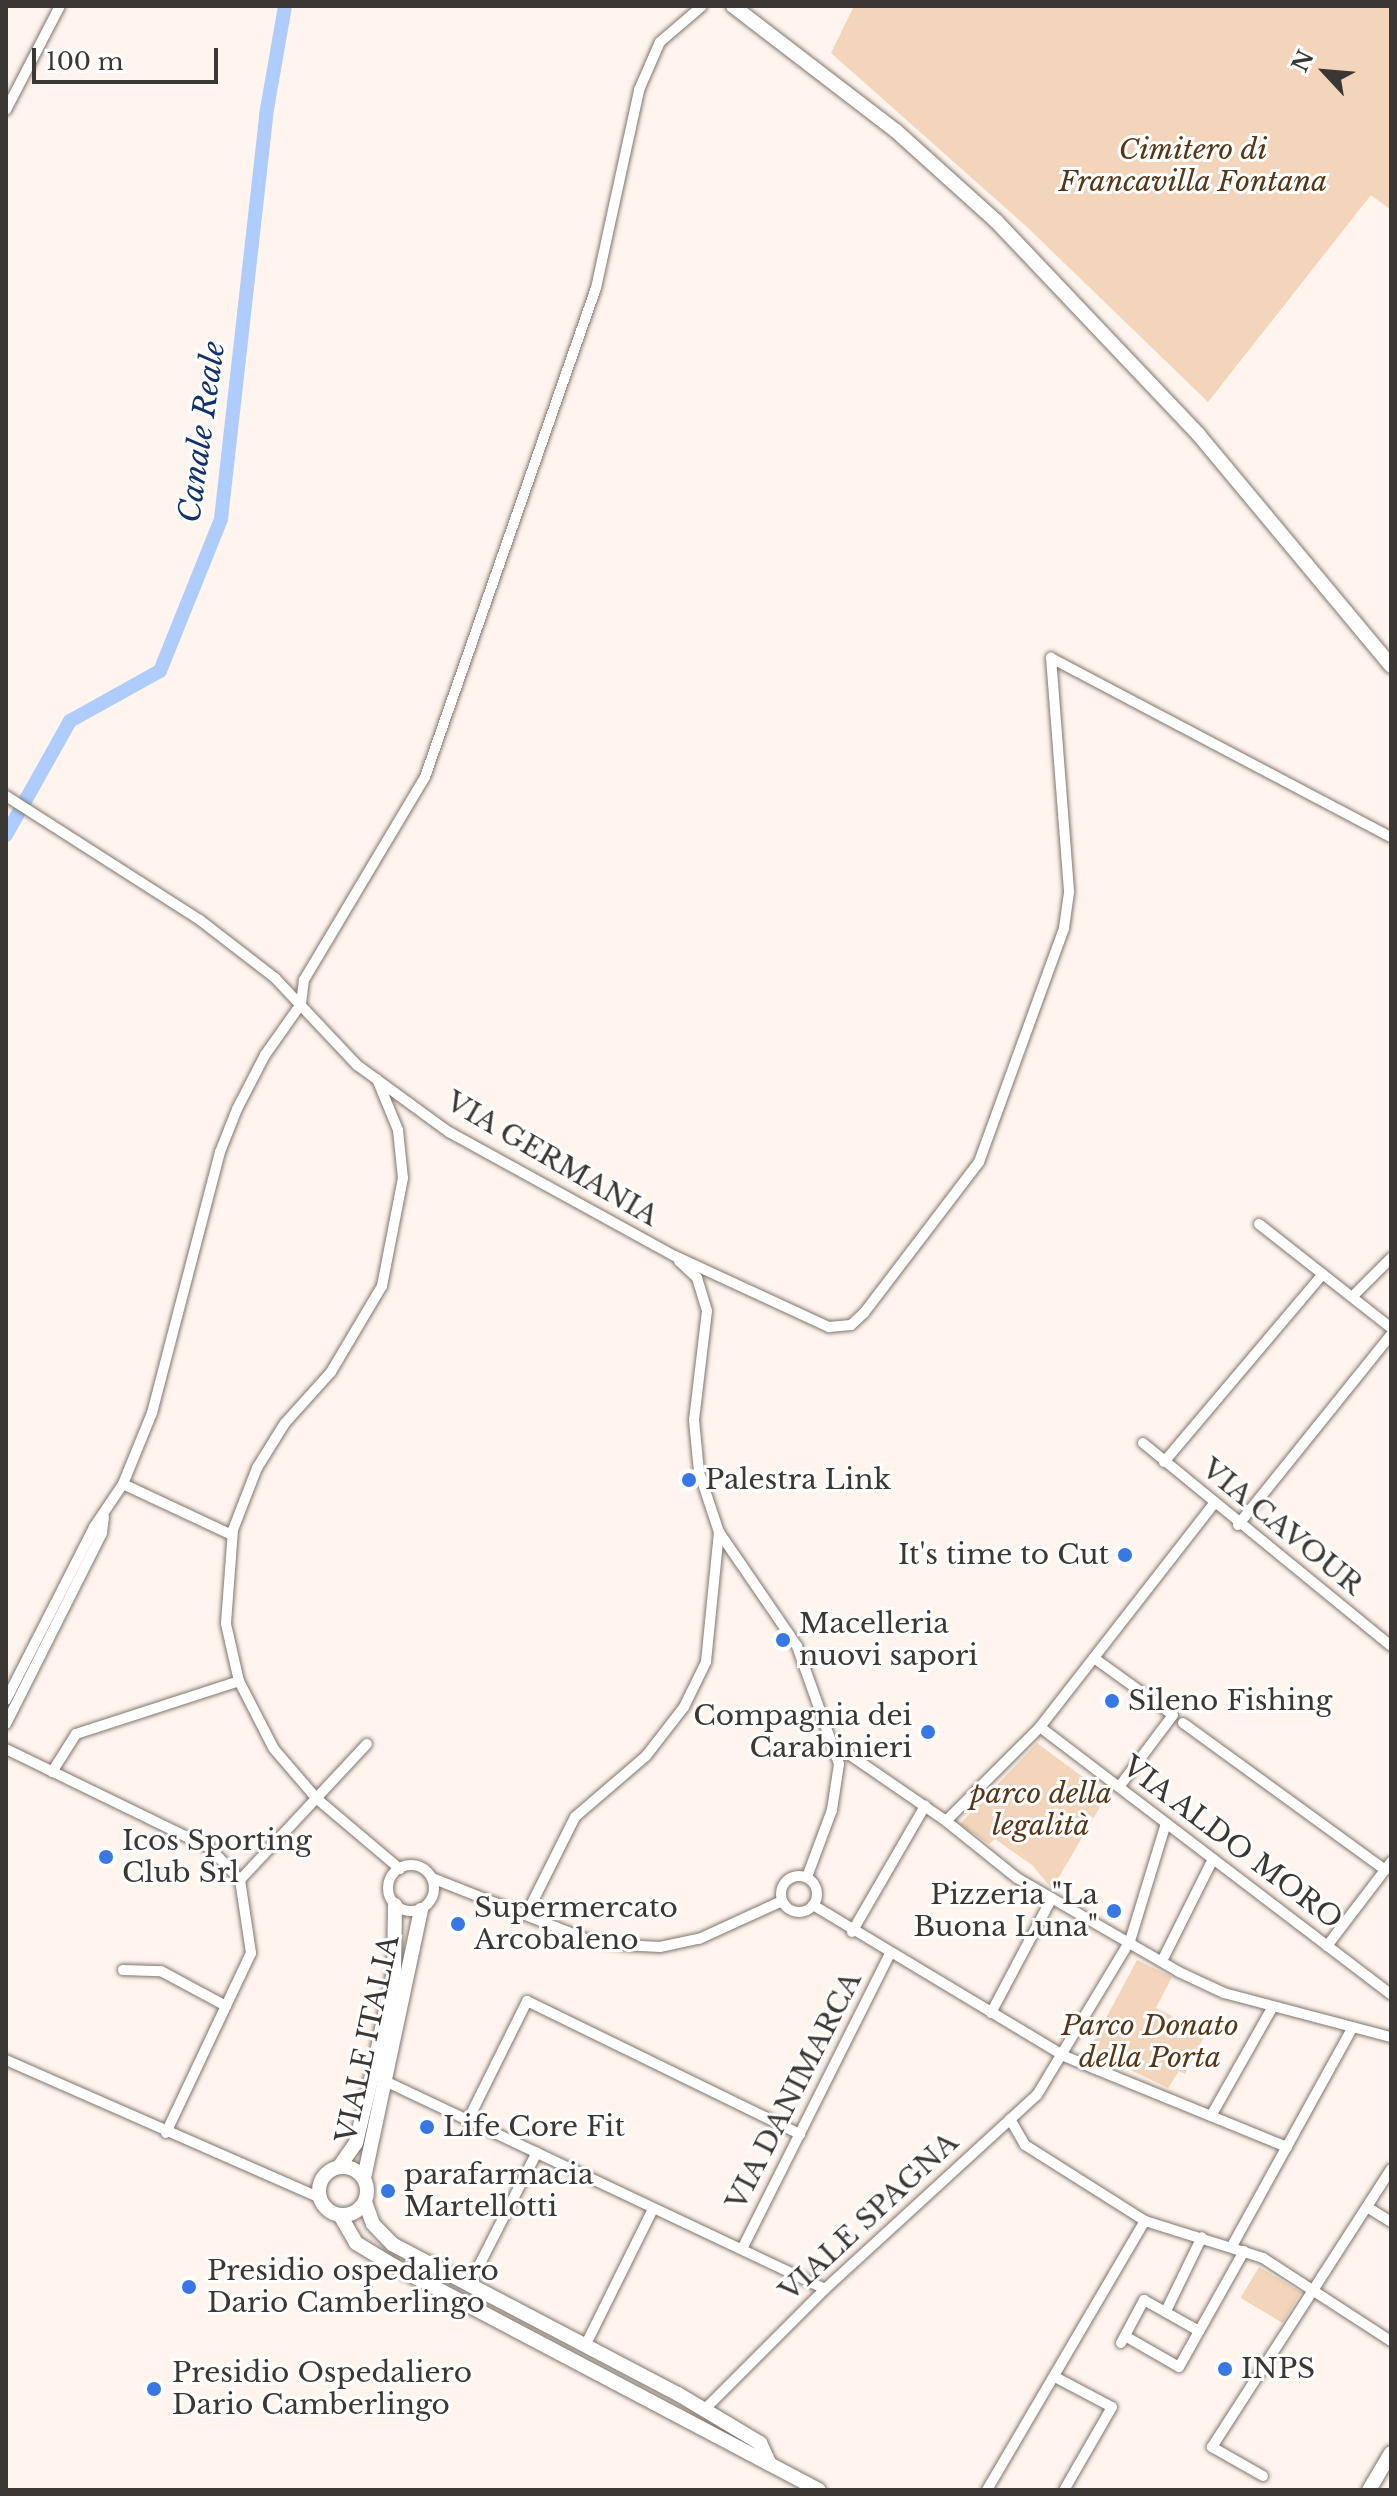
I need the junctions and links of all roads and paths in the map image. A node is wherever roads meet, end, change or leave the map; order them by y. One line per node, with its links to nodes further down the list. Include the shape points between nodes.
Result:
1 (60, 6): 4 (street)
2 (702, 6): 8 (street, via 660,42 639,90 596,288 425,777 304,980)
3 (741, 8): 5 (street, via 896,131 996,221 1198,434)
4 (6, 110)
5 (1391, 666)
6 (6, 796): 8 (street, VIA GERMANIA, via 200,920)
7 (1391, 837): 11 (street, VIA GERMANIA, via 1051,658 1069,891 1064,928 979,1162 851,1325 829,1327)
8 (301, 1004): 9 (street, VIA GERMANIA); 19 (street, via 265,1055 220,1152 152,1413)
9 (376, 1079): 11 (street, VIA GERMANIA, via 481,1151); 24 (street, via 398,1130 403,1178 382,1286 331,1372 285,1423 257,1468)
10 (1259, 1224): 13 (street)
11 (675, 1256): 23 (street, via 697,1278 707,1311 694,1420 699,1472)
12 (1391, 1258): 14 (street)
13 (1323, 1274): 14 (street); 18 (street)
14 (1352, 1297): 15 (street)
15 (1391, 1328)
16 (1391, 1335): 22 (street)
17 (1143, 1443): 18 (street, VIA CAVOUR)
18 (1164, 1462): 20 (street, VIA CAVOUR)
19 (123, 1484): 21 (street); 24 (street)
20 (1213, 1505): 22 (street, VIA CAVOUR); 26 (street)
21 (104, 1517): 28 (street, via 94,1527); 30 (street, via 102,1533)
22 (1238, 1525): 25 (street, VIA CAVOUR)
23 (719, 1532): 33 (street, via 797,1646); 52 (street, via 706,1662 684,1707 646,1756 575,1817)
24 (232, 1535): 27 (street, via 226,1624)
25 (1391, 1646)
26 (1094, 1658): 31 (street); 36 (street, via 1173,1715)
27 (239, 1681): 35 (street, via 76,1734); 37 (street, via 274,1749)
28 (6, 1700)
29 (1183, 1723): 42 (street)
30 (6, 1724)
31 (1040, 1727): 36 (street, VIA ALDO MORO); 39 (street)
32 (367, 1744): 37 (street)
33 (834, 1744): 38 (street); 44 (street, via 839,1764 832,1810)
34 (6, 1749): 35 (street)
35 (52, 1772): 46 (street, via 210,1848)
36 (1119, 1787): 40 (street, VIA ALDO MORO)
37 (316, 1798): 43 (street); 46 (street)
38 (925, 1806): 39 (street); 53 (street)
39 (946, 1821): 47 (street, via 1017,1878)
40 (1166, 1823): 41 (street, VIA ALDO MORO); 54 (street, VIALE SPAGNA)
41 (1213, 1859): 55 (street, VIA ALDO MORO); 57 (street)
42 (1388, 1866): 55 (street)
43 (400, 1869): 45 (street, via 420,1867); 49 (street, via 389,1883)
44 (807, 1877): 48 (street, via 788,1878 782,1885); 50 (street, via 817,1892)
45 (432, 1878): 51 (street, via 434,1893); 52 (street)
46 (240, 1880): 60 (street, via 251,1953)
47 (1052, 1898): 54 (street); 62 (street)
48 (782, 1901): 50 (street, via 800,1912); 52 (street, via 699,1939 660,1947 586,1939)
49 (395, 1905): 51 (street, via 405,1911); 75 (street, VIALE ITALIA, via 394,1971 374,2067 356,2143)
50 (813, 1905): 53 (street)
51 (421, 1910): 67 (street, VIALE ITALIA)
52 (527, 1913)
53 (852, 1932): 56 (street)
54 (1130, 1941): 57 (street); 65 (street, VIALE SPAGNA)
55 (1327, 1946): 59 (street, VIA ALDO MORO)
56 (890, 1954): 62 (street); 72 (street, VIA DANIMARCA)
57 (1162, 1961): 61 (street, via 1224,1993)
58 (123, 1970): 60 (street, via 161,1971)
59 (1391, 1994)
60 (226, 2006): 71 (street)
61 (1272, 2008): 63 (street); 68 (street)
62 (991, 2013): 65 (street)
63 (1353, 2027): 64 (street); 73 (street)
64 (1391, 2037)
65 (1064, 2056): 68 (street); 69 (street, VIALE SPAGNA, via 1037,2095)
66 (6, 2060): 71 (street)
67 (387, 2082): 70 (street); 77 (street, VIALE ITALIA)
68 (1211, 2116): 73 (street)
69 (1010, 2119): 83 (street, via 1025,2145); 90 (street, VIALE SPAGNA)
70 (468, 2120): 72 (street, via 527,2001); 74 (street)
71 (166, 2133): 78 (street)
72 (800, 2134): 87 (street, VIA DANIMARCA)
73 (1287, 2147): 86 (street)
74 (537, 2152): 81 (street); 89 (street)
75 (339, 2167): 77 (street); 78 (street, via 321,2181)
76 (1391, 2169): 80 (street)
77 (364, 2178): 79 (street)
78 (320, 2198): 82 (street)
79 (365, 2202): 82 (street, via 353,2214); 89 (street, via 373,2224 392,2244)
80 (1367, 2207): 84 (street); 91 (street)
81 (653, 2209): 87 (street); 95 (street)
82 (340, 2215): 99 (street, via 356,2243 394,2266)
83 (1145, 2221): 85 (street); 96 (street)
84 (1391, 2222)
85 (1202, 2237): 86 (street); 92 (street)
86 (1232, 2246): 88 (street)
87 (742, 2249): 90 (street)
88 (1244, 2251): 91 (street); 93 (street)
89 (469, 2285): 95 (street)
90 (825, 2289): 97 (street, VIALE SPAGNA)
91 (1314, 2291): 94 (street); 100 (street, via 1212,2447)
92 (1166, 2311): 93 (street); 93 (street, via 1144,2300 1123,2340 1179,2367)
93 (1199, 2331)
94 (1391, 2341)
95 (585, 2346): 97 (street)
96 (1055, 2377): 102 (street); 103 (street, via 1112,2407)
97 (704, 2410): 99 (street, via 760,2443)
98 (1391, 2453): 104 (street)
99 (771, 2464): 101 (street)
100 (1263, 2476)
101 (818, 2490)
102 (987, 2490)
103 (1064, 2490)
104 (1369, 2490)

